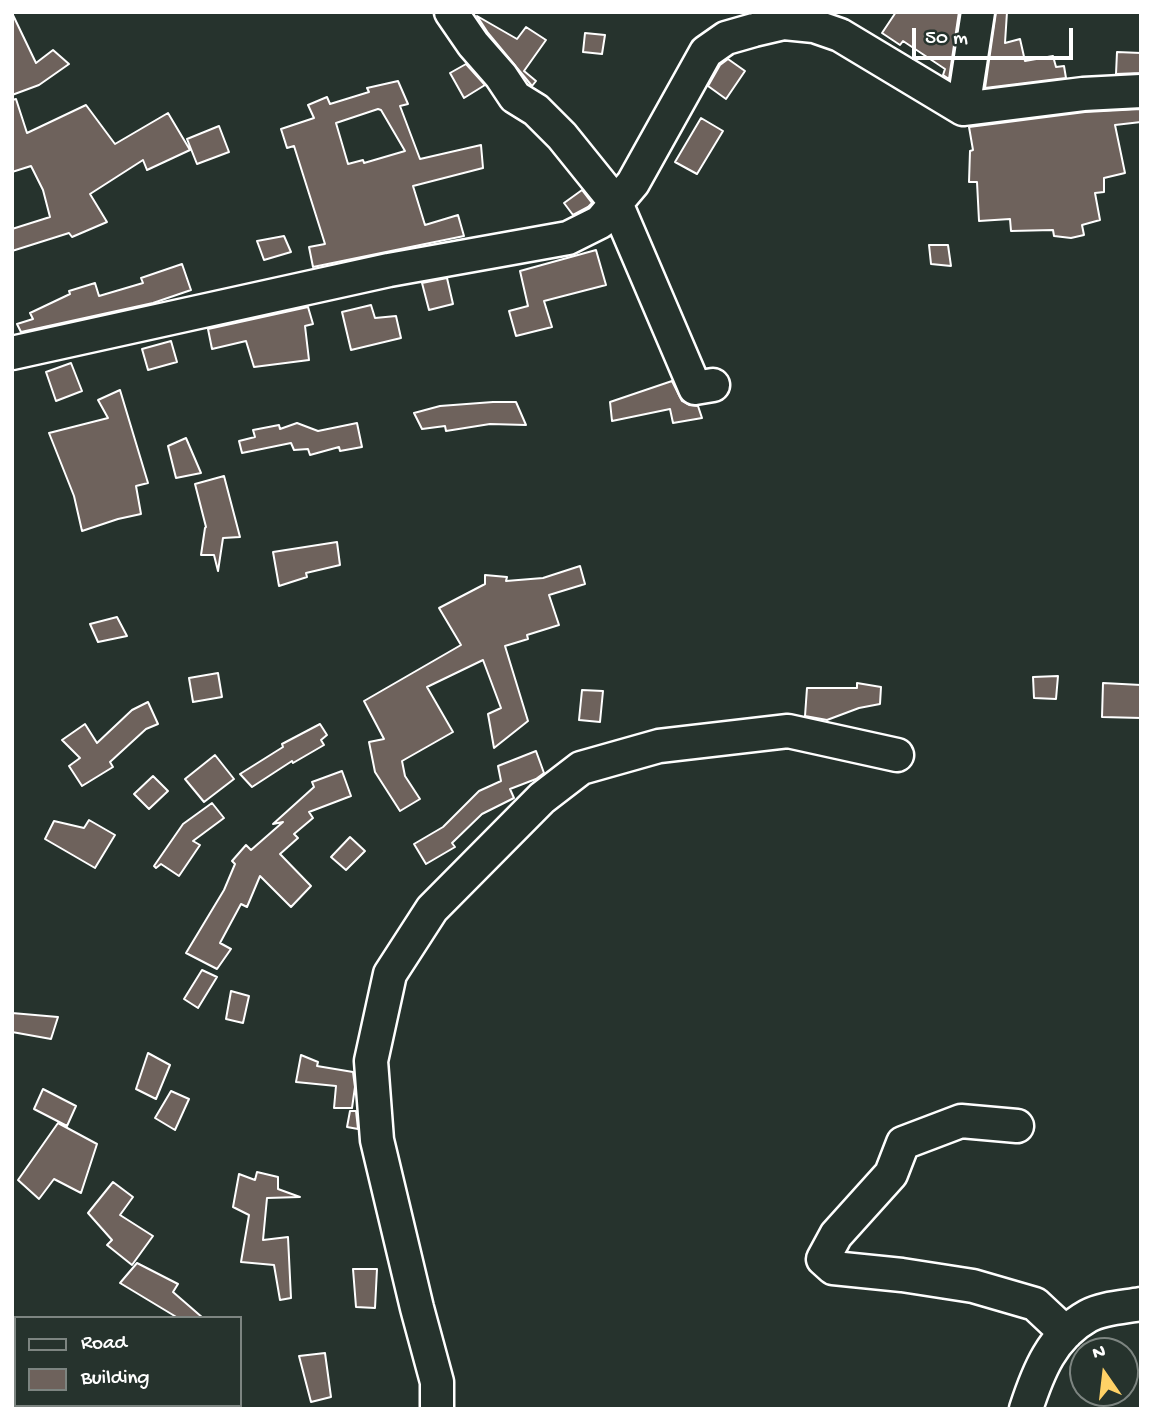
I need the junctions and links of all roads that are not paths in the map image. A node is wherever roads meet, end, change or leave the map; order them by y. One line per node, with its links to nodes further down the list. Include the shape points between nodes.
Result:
1 (452, 12): 5 (street, via 515,97 562,136)
2 (978, 12): 4 (street)
3 (1141, 91): 4 (street)
4 (963, 109): 5 (street, via 840,35 784,23 754,30 726,38 706,52 634,183)
5 (615, 203): 6 (street, via 600,222 568,238 389,270); 7 (street, via 695,388)
6 (12, 353)
7 (713, 385)
8 (897, 755): 12 (street, via 788,731 659,746 581,768 542,798 432,909 390,974 371,1061 377,1140 437,1382)
9 (1017, 1126): 11 (street, via 961,1121 903,1143 891,1174 836,1235 823,1259 833,1268 974,1286 1035,1304)
10 (1141, 1304): 11 (street, via 1089,1315)
11 (1066, 1333): 13 (street, via 1054,1344 1036,1378)
12 (437, 1409)
13 (1026, 1409)

